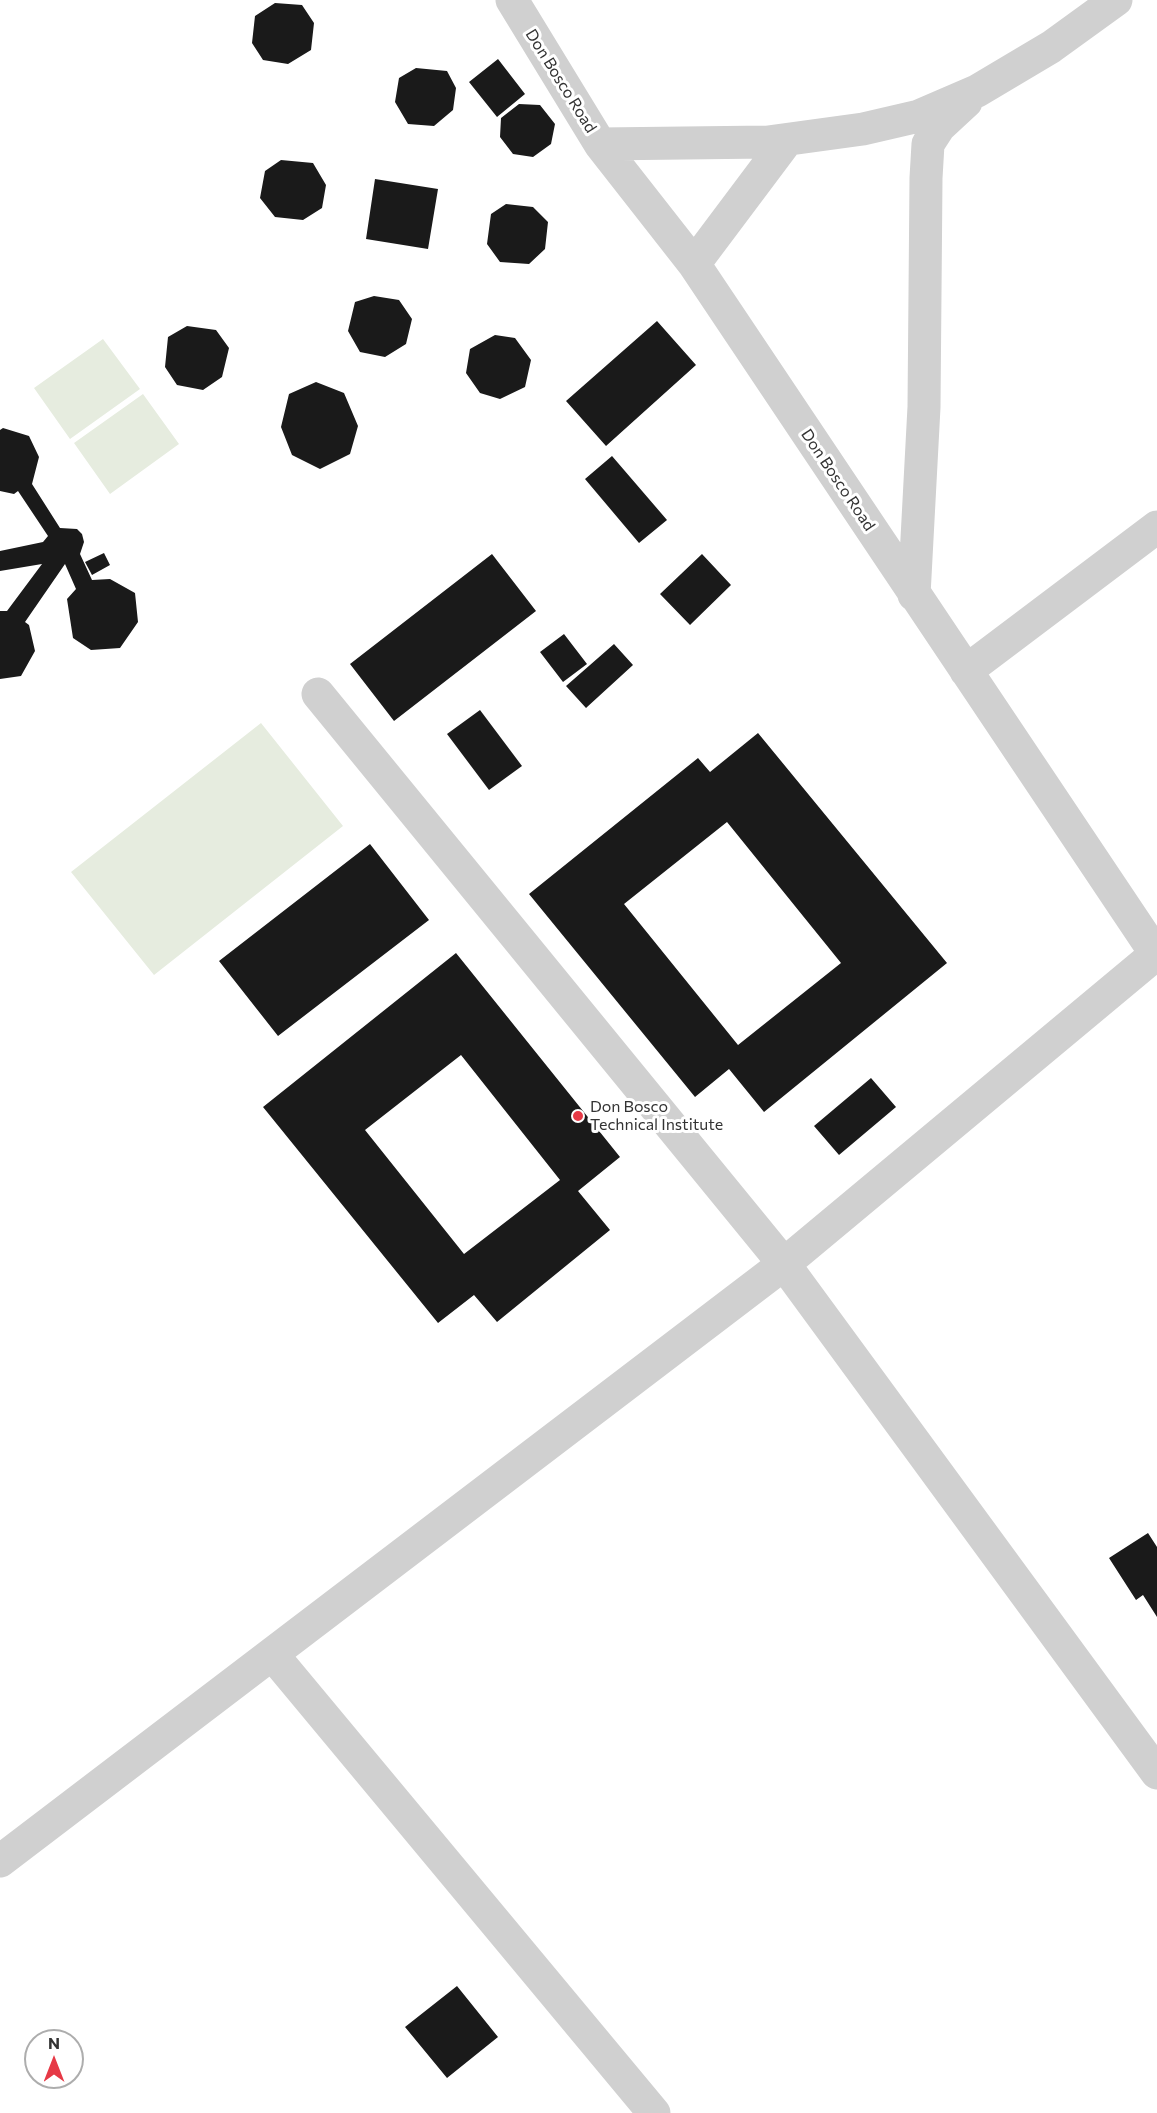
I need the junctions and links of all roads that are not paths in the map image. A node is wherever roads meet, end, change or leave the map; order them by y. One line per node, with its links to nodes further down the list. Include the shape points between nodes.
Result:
1 (512, 0): 5 (street, Don Bosco Road)
2 (1116, 0): 3 (street, via 1051,47)
3 (977, 91): 4 (street, via 919,116); 8 (street, via 939,127 928,144 924,407)
4 (787, 140): 5 (street); 6 (street)
5 (600, 144): 6 (street, Don Bosco Road)
6 (694, 264): 8 (street, Don Bosco Road)
7 (1157, 526): 9 (street)
8 (914, 595): 9 (street, Don Bosco Road)
9 (966, 671): 11 (street, Don Bosco Road)
10 (318, 694): 12 (street)
11 (1155, 956): 12 (street)
12 (784, 1264): 13 (street); 14 (street)
13 (272, 1654): 15 (street); 16 (street)
14 (1157, 1773)
15 (0, 1861)
16 (654, 2113)

